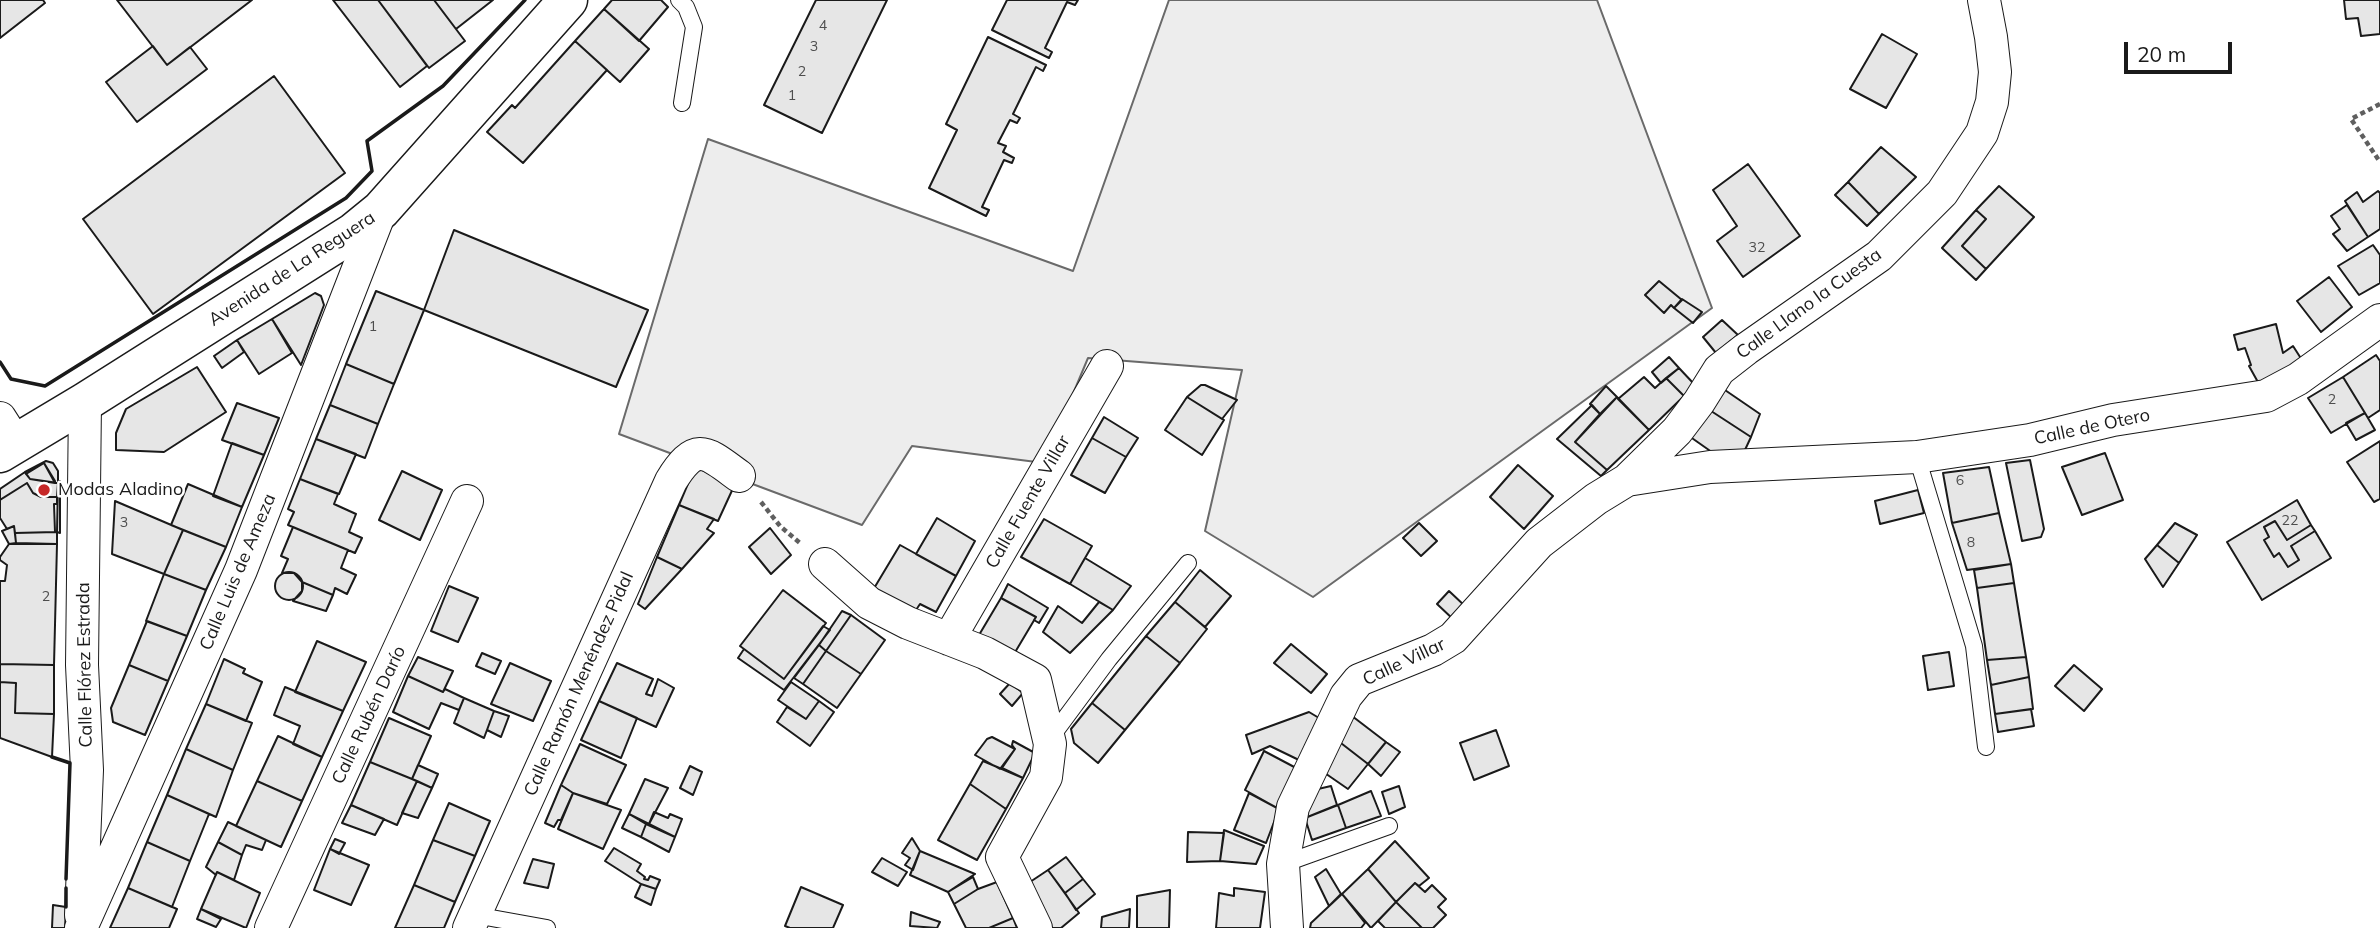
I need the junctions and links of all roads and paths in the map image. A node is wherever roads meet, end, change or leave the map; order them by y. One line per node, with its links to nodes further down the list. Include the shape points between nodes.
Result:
1 (568, 0): 7 (street, Avenida de La Reguera)
2 (679, 0): 4 (lane, via 694,27)
3 (1984, 0): 14 (street, Calle Llano la Cuesta, via 1995,72 1992,102 1982,133 1942,194 1879,257 1719,370 1677,431)
4 (682, 103)
5 (2380, 104): 6 (path, via 2351,119)
6 (2380, 162)
7 (381, 210): 10 (street, Avenida de La Reguera, via 354,232); 24 (street, Calle Luis de Ameza, via 241,570)
8 (2380, 320): 12 (street, Calle de Otero, via 2298,379 2266,396)
9 (1107, 366): 18 (street, Calle Fuente Villar)
10 (85, 402): 11 (street, Avenida de La Reguera); 24 (street, Calle Flórez Estrada, via 82,665 87,770)
11 (5, 438)
12 (1917, 457): 14 (street, Calle de Otero, via 1710,467); 20 (lane, via 1973,646)
13 (740, 475): 17 (path, via 780,526); 23 (street, Calle Ramón Menéndez Pidal, via 704,453 694,454 681,465 671,481)
14 (1628, 480): 22 (street, Calle Villar, via 1539,543 1453,638 1359,680 1346,696 1293,807)
15 (467, 501): 25 (street, Calle Rubén Darío)
16 (1188, 563): 19 (lane)
17 (825, 564): 18 (street, via 869,603)
18 (949, 639): 19 (street, via 1035,680)
19 (1049, 740): 27 (street, via 1046,777 1002,857)
20 (1986, 747)
21 (1389, 826): 22 (lane)
22 (1283, 864): 28 (street, Calle Villar)
23 (472, 922): 26 (lane)
24 (81, 928)
25 (271, 928)
26 (547, 928)
27 (1036, 928)
28 (1287, 928)

